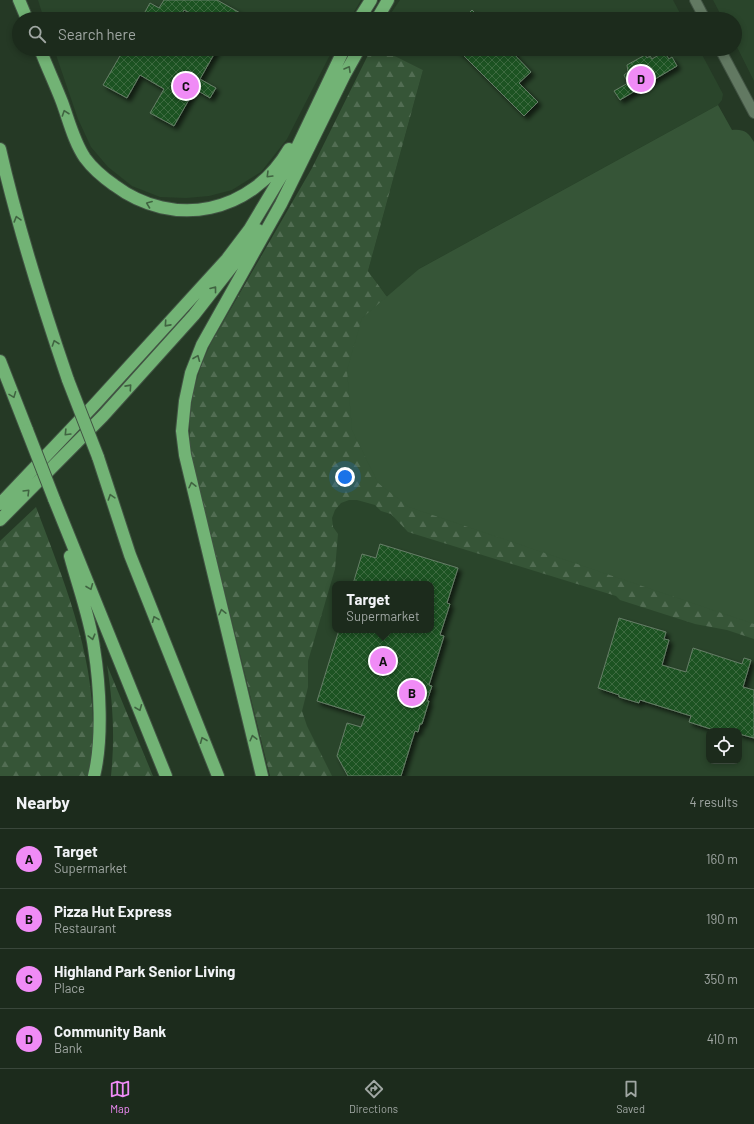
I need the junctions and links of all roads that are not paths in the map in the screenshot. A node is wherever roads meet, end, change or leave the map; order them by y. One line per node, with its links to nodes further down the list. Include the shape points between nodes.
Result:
1 (19, 0): 5 (highway)
2 (371, 0): 6 (highway)
3 (388, 0): 7 (highway)
4 (695, 0): 8 (main road)
5 (24, 12)
6 (363, 12)
7 (381, 12)
8 (701, 12)
9 (43, 56): 13 (highway, one-way to 9, via 270,176 234,201 200,210 176,210 155,207 128,196 106,179 86,158 71,130)
10 (342, 56): 13 (highway)
11 (354, 56): 13 (highway, one-way to 11)
12 (724, 56): 14 (main road)
13 (332, 86): 18 (highway, one-way to 18, via 249,230 227,259); 19 (highway, one-way to 13, via 103,416 194,315 251,242 292,173); 23 (highway, one-way to 13, via 185,455 182,431 185,401 191,373 202,345 281,204)
14 (754, 113)
15 (0, 149): 22 (highway, one-way to 15, bridge, via 130,555 98,457 68,380 38,293)
16 (0, 360): 17 (highway, one-way to 17, bridge)
17 (55, 502): 20 (highway, one-way to 20, via 94,647 100,722 98,762); 21 (highway, one-way to 21)
18 (0, 504)
19 (0, 520)
20 (94, 776)
21 (166, 776)
22 (218, 776)
23 (262, 776)

